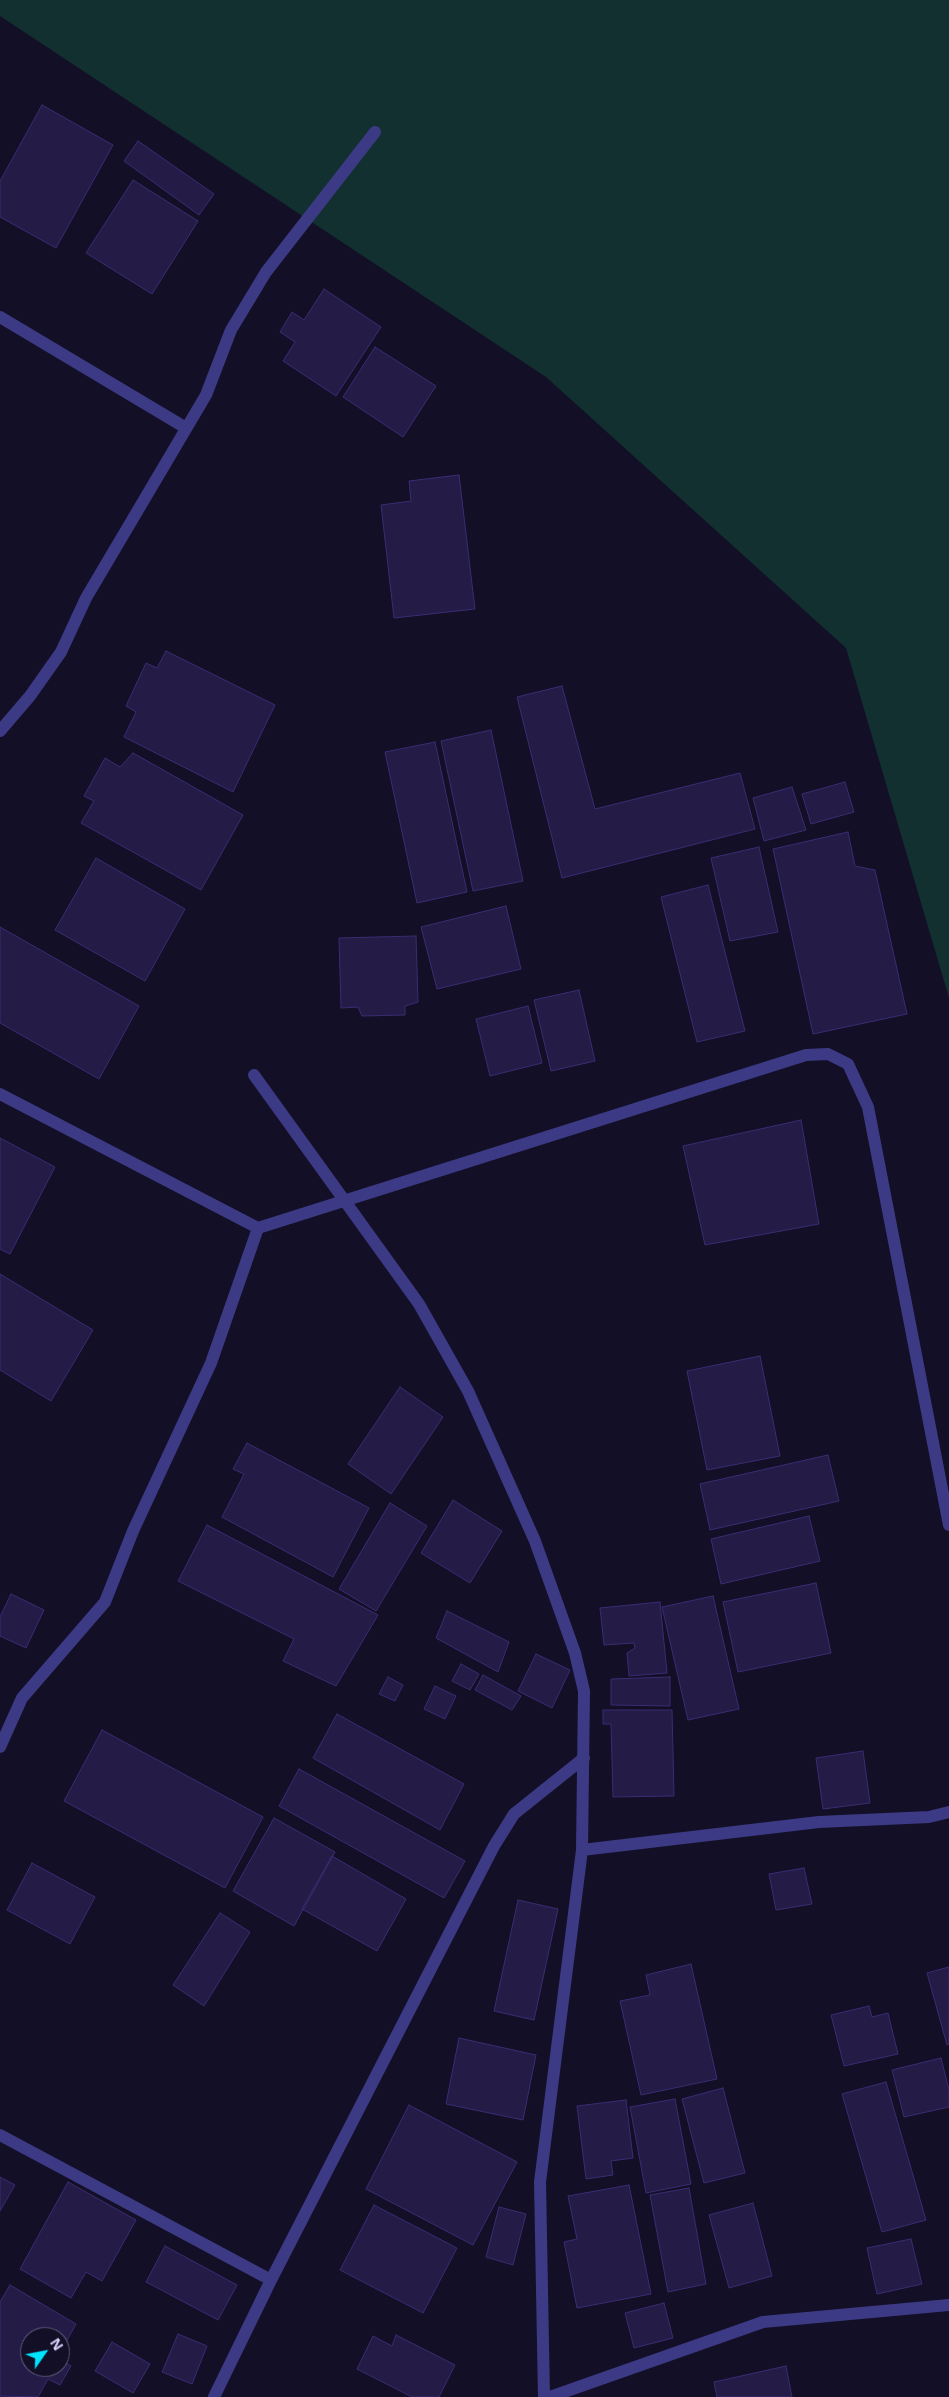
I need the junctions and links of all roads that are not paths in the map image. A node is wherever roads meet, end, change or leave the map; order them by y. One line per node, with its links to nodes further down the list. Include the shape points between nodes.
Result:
1 (374, 132): 3 (street, via 266,272 232,330 206,395)
2 (0, 317): 3 (street)
3 (186, 428): 4 (street, via 86,598 61,652)
4 (0, 731)
5 (254, 1075): 7 (street)
6 (0, 1094): 8 (street)
7 (345, 1201): 8 (street); 9 (street, via 806,1055 828,1054 848,1064 868,1107); 11 (street, via 419,1304 468,1391 535,1541 575,1653 584,1691)
8 (258, 1228): 10 (street, via 211,1363 132,1531 105,1602 22,1698)
9 (949, 1525)
10 (0, 1747)
11 (584, 1758): 13 (street); 15 (street, via 514,1814 494,1846)
12 (949, 1812): 13 (street, via 820,1822)
13 (582, 1850): 18 (street, via 540,2182)
14 (0, 2135): 15 (street)
15 (271, 2280): 17 (street)
16 (949, 2305): 19 (street, via 764,2322)
17 (214, 2397)
18 (544, 2397)
19 (550, 2397)

